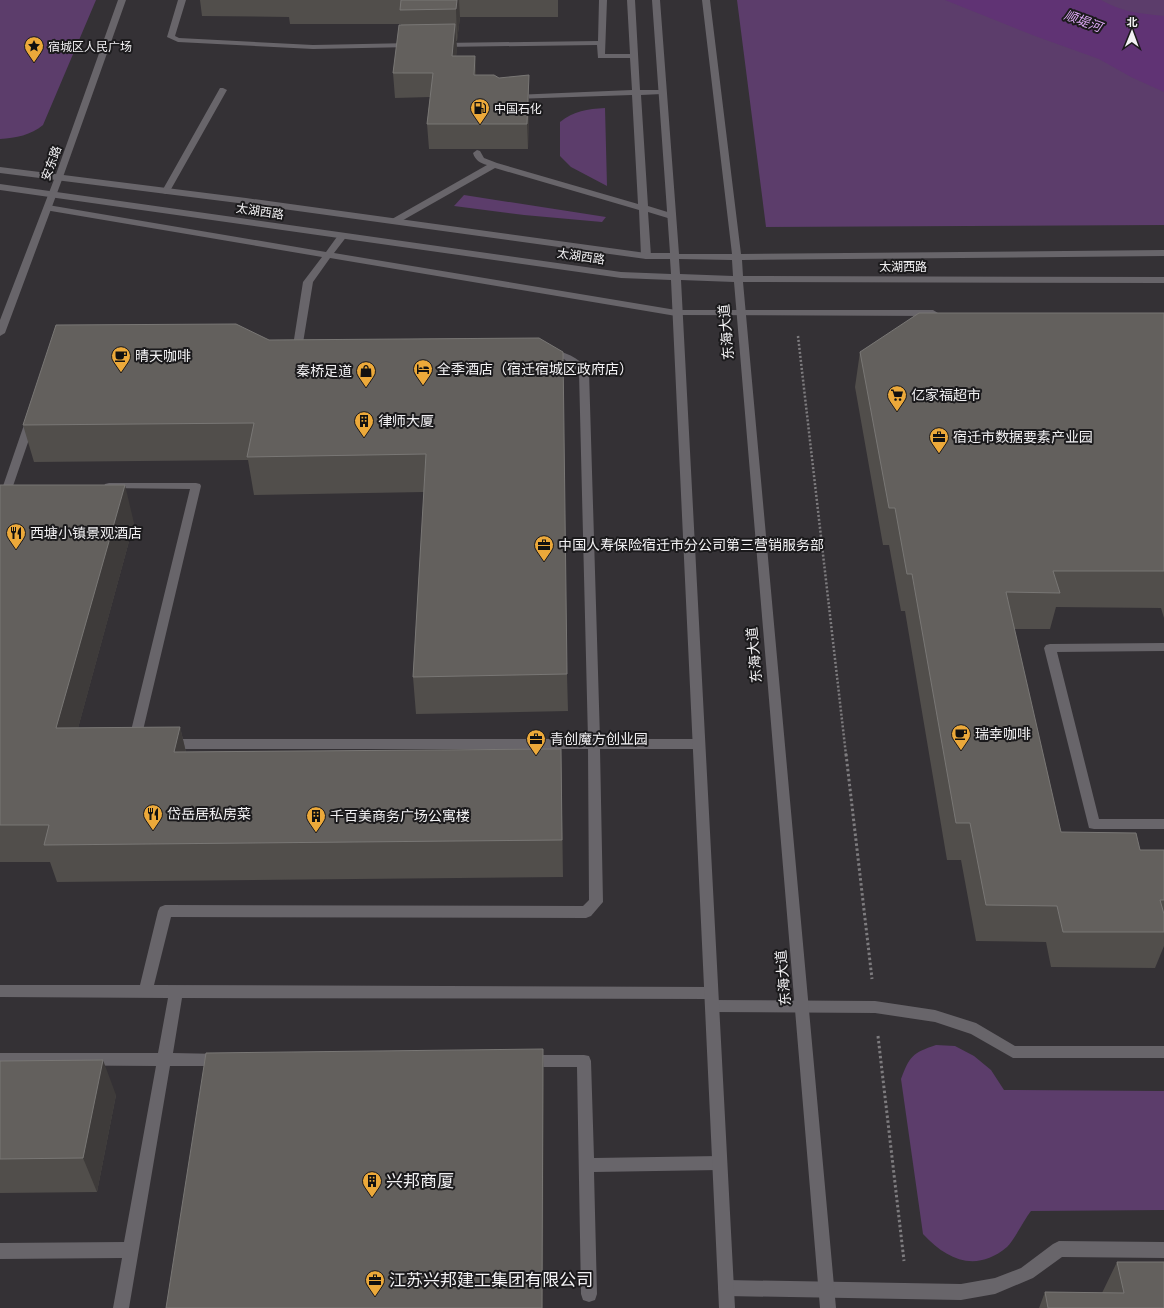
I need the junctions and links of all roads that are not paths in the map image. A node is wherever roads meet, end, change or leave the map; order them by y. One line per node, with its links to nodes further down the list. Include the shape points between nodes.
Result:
1 (122, 0): 16 (street, 安东路)
2 (182, 0): 7 (street, via 171,37 178,40 312,47)
3 (603, 0): 7 (street)
4 (631, 0): 8 (street)
5 (656, 0): 10 (street)
6 (706, 0): 29 (street, 东海大道)
7 (601, 43): 8 (street, via 601,56)
8 (634, 56): 11 (street)
9 (222, 90): 18 (street)
10 (662, 92): 11 (street); 22 (street)
11 (636, 93): 12 (street); 21 (street)
12 (507, 98)
13 (477, 153): 14 (street, via 480,160)
14 (494, 165): 21 (street); 23 (street)
15 (0, 170): 16 (street, 太湖西路)
16 (59, 178): 18 (street, 太湖西路); 19 (street, 安东路)
17 (0, 187): 19 (street, 太湖西路)
18 (166, 191): 23 (street, 太湖西路)
19 (53, 194): 20 (street, 安东路); 24 (street, 太湖西路)
20 (48, 208): 26 (street); 36 (street, 安东路)
21 (643, 208): 22 (street); 27 (street)
22 (671, 216): 28 (street)
23 (395, 222): 27 (street, 太湖西路)
24 (342, 236): 26 (street); 30 (street, 太湖西路, via 621,275)
25 (1164, 253): 29 (street, 太湖西路)
26 (327, 255): 33 (street); 38 (street, via 308,282 297,352)
27 (646, 256): 28 (street, 太湖西路)
28 (674, 256): 29 (street, 太湖西路); 30 (street)
29 (737, 257): 31 (street, 东海大道)
30 (676, 278): 31 (street, 太湖西路); 33 (street)
31 (737, 279): 32 (street, 太湖西路); 34 (street, 东海大道)
32 (1164, 280)
33 (676, 313): 34 (street); 45 (street)
34 (740, 313): 35 (street); 51 (street, 东海大道)
35 (945, 313)
36 (0, 333)
37 (537, 350): 44 (street, via 559,353 575,361 584,371)
38 (312, 352)
39 (33, 412): 40 (street)
40 (4, 486): 41 (street)
41 (24, 486)
42 (94, 486): 44 (street, via 196,486 134,744)
43 (1164, 647): 46 (street, via 1050,648 1094,824)
44 (594, 744): 45 (street); 48 (street, via 596,902 586,912 165,911)
45 (698, 744): 50 (street)
46 (1164, 824)
47 (0, 991): 48 (street)
48 (146, 991): 49 (street)
49 (176, 991): 50 (street); 54 (street)
50 (711, 999): 51 (street); 57 (street)
51 (801, 1006): 52 (street, via 875,1007 935,1016 976,1029 1014,1052); 63 (street, 东海大道)
52 (1164, 1052)
53 (0, 1059): 54 (street)
54 (164, 1060): 55 (street); 59 (street)
55 (235, 1060)
56 (513, 1061): 58 (street, via 584,1061)
57 (719, 1163): 58 (street); 62 (street)
58 (587, 1165): 64 (street)
59 (132, 1250): 61 (street); 65 (street)
60 (1164, 1250): 63 (street, via 1059,1249 1027,1273 995,1286 961,1292)
61 (0, 1251)
62 (726, 1288): 63 (street); 66 (street)
63 (827, 1290): 67 (street, 东海大道)
64 (589, 1294)
65 (121, 1308)
66 (727, 1308)
67 (828, 1308)

